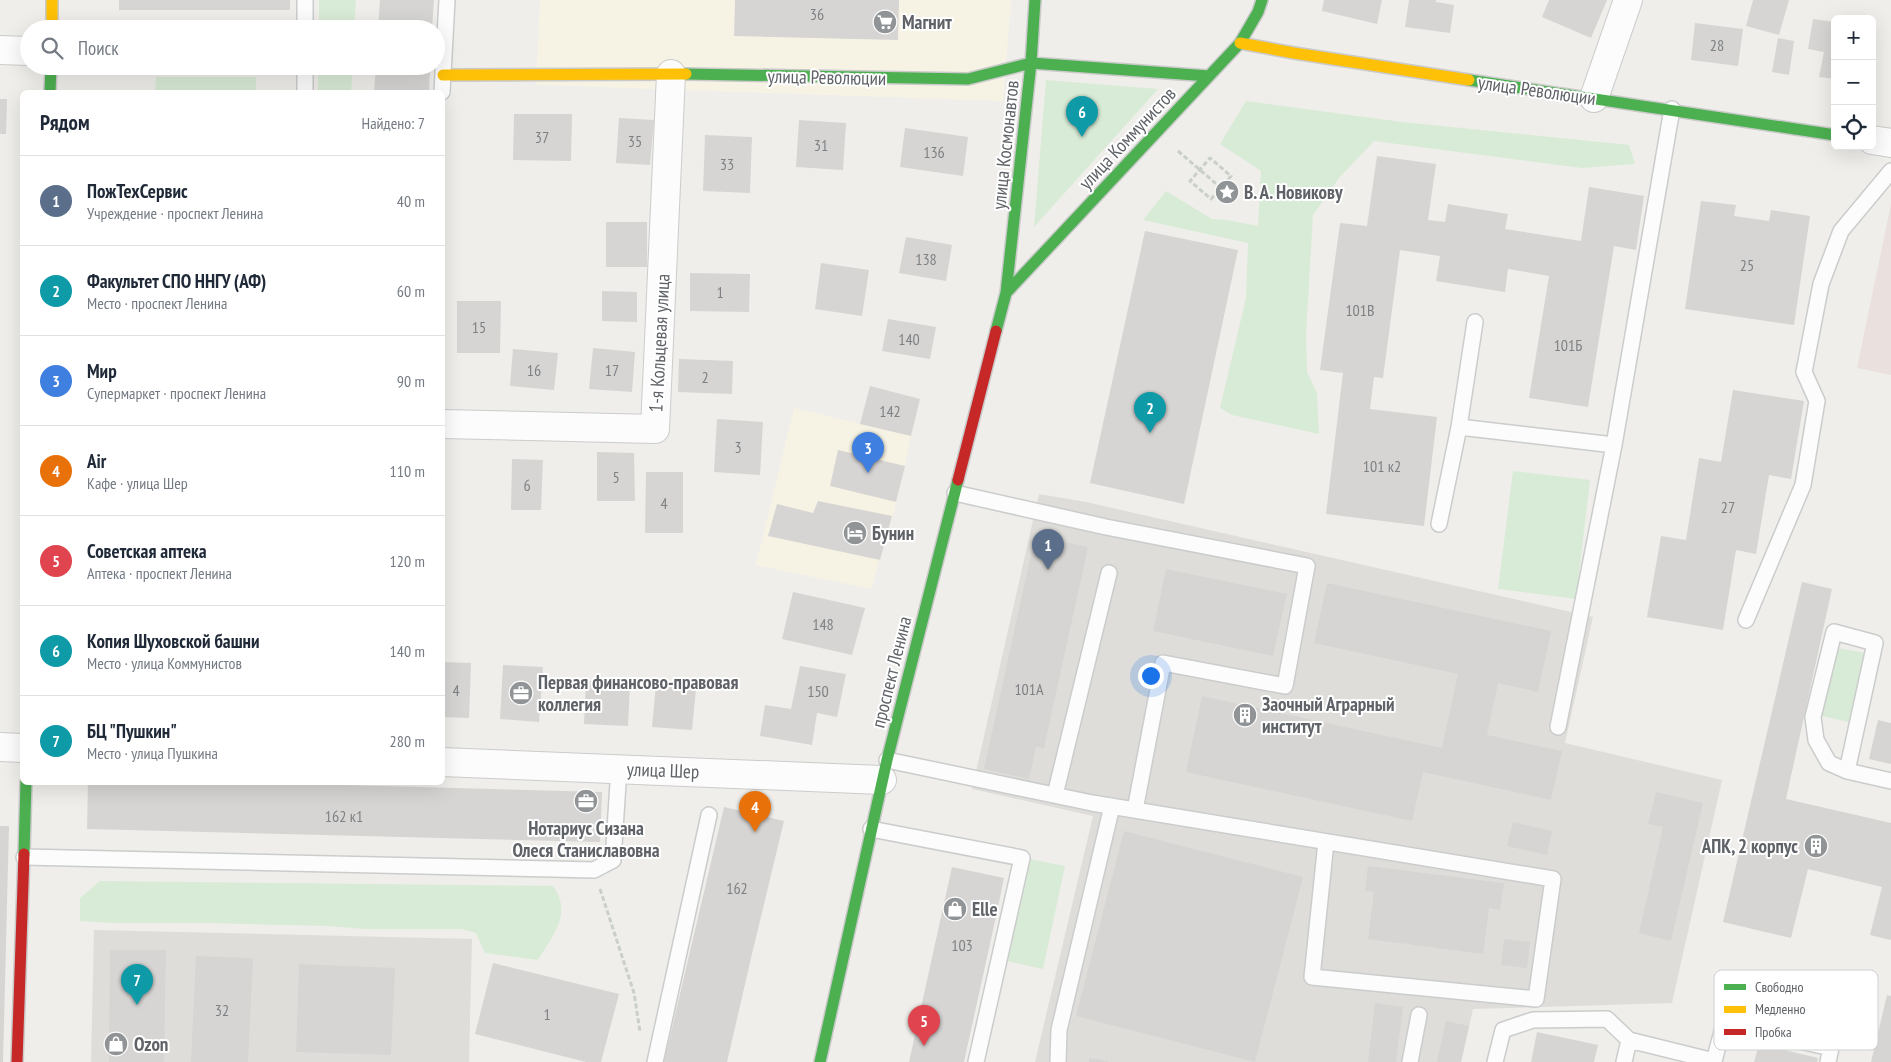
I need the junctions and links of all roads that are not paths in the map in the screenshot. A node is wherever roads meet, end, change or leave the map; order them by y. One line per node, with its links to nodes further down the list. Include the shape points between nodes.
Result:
1 (52, 0): 7 (street)
2 (305, 0): 8 (lane)
3 (447, 0): 9 (lane)
4 (1035, 0): 13 (street, улица Космонавтов)
5 (1262, 0): 10 (street, улица Коммунистов)
6 (1628, 0): 23 (street)
7 (52, 20)
8 (305, 20)
9 (445, 38)
10 (1240, 43): 19 (street, улица Коммунистов); 23 (street, улица Революции)
11 (0, 50): 12 (street)
12 (20, 51)
13 (1031, 63): 14 (street, улица Революции, via 968,80); 19 (street, улица Революции); 29 (street, улица Космонавтов)
14 (671, 74): 18 (street, улица Революции); 31 (street, 1-я Кольцевая улица, via 655,429)
15 (51, 75): 20 (street)
16 (305, 75): 21 (lane)
17 (443, 75): 22 (lane)
18 (445, 75)
19 (1209, 76): 29 (street, улица Коммунистов)
20 (50, 90)
21 (305, 90)
22 (442, 90)
23 (1594, 98): 24 (street, улица Революции)
24 (1672, 109): 25 (street, улица Революции); 33 (lane)
25 (1831, 133)
26 (1876, 141): 27 (street)
27 (1891, 143)
28 (1891, 172): 37 (lane, via 1841,231 1821,284 1804,372 1817,401 1803,486)
29 (1006, 293): 34 (street, проспект Ленина)
30 (1475, 322): 32 (lane)
31 (445, 424)
32 (1459, 427): 33 (lane); 35 (lane)
33 (1614, 445): 38 (lane)
34 (955, 493): 43 (street, проспект Ленина); 49 (lane, via 1106,527 1307,566 1285,686 1163,664)
35 (1439, 524)
36 (1110, 573): 47 (lane)
37 (1746, 620)
38 (1558, 727)
39 (0, 747): 40 (street)
40 (20, 748)
41 (445, 762): 42 (street, улица Шер)
42 (619, 768): 43 (street, улица Шер); 53 (lane, via 613,860 594,870)
43 (885, 770): 47 (lane); 51 (street, проспект Ленина)
44 (1847, 771): 44 (lane, via 1875,643 1834,632 1814,717 1815,732 1829,763); 45 (lane)
45 (1891, 781)
46 (26, 785): 53 (street)
47 (1056, 795): 48 (lane)
48 (1112, 806): 49 (lane); 61 (lane, via 1059,1030)
49 (1135, 810): 52 (lane)
50 (709, 815): 58 (lane)
51 (871, 829): 59 (street, проспект Ленина); 60 (lane, via 1022,858)
52 (1326, 842): 52 (lane, via 1553,879 1536,999 1312,977)
53 (24, 857): 57 (street)
54 (1419, 1015): 62 (lane)
55 (1629, 1040): 56 (lane, via 1714,1060); 63 (lane, via 1607,1020 1533,1020 1503,1030); 64 (lane)
56 (1717, 1050)
57 (17, 1062)
58 (654, 1062)
59 (820, 1062)
60 (976, 1062)
61 (1058, 1062)
62 (1410, 1062)
63 (1495, 1062)
64 (1624, 1062)

